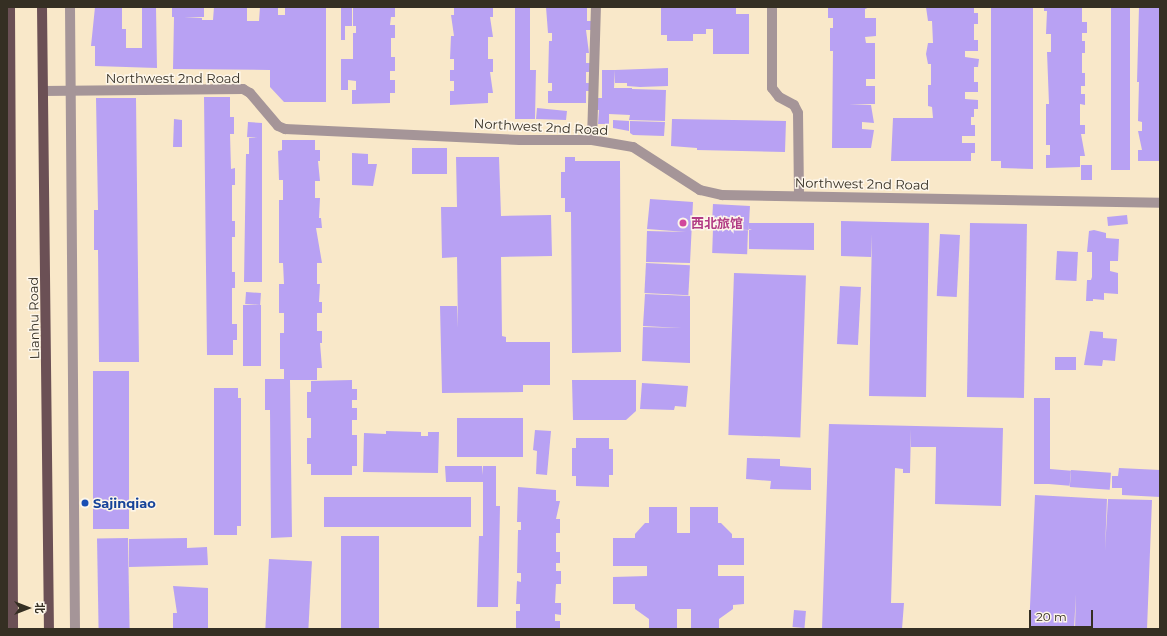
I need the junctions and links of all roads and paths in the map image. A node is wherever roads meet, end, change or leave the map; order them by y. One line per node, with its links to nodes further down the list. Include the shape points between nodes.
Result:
1 (10, 7): 11 (main road, Lianhu Road)
2 (42, 7): 7 (main road, Lianhu Road)
3 (70, 7): 6 (street)
4 (596, 7): 8 (street)
5 (772, 7): 9 (street, via 772,88 778,97 794,105 798,113)
6 (71, 91): 7 (street, Northwest 2nd Road); 8 (street, Northwest 2nd Road, via 243,89 250,93 278,126 285,128 520,140); 14 (street)
7 (43, 92): 13 (main road, Lianhu Road)
8 (592, 140): 9 (street, Northwest 2nd Road, via 634,147 687,183 709,194)
9 (798, 196): 10 (street, Northwest 2nd Road)
10 (1160, 203)
11 (10, 423): 12 (main road, Lianhu Road)
12 (11, 627)
13 (49, 629)
14 (76, 629)

